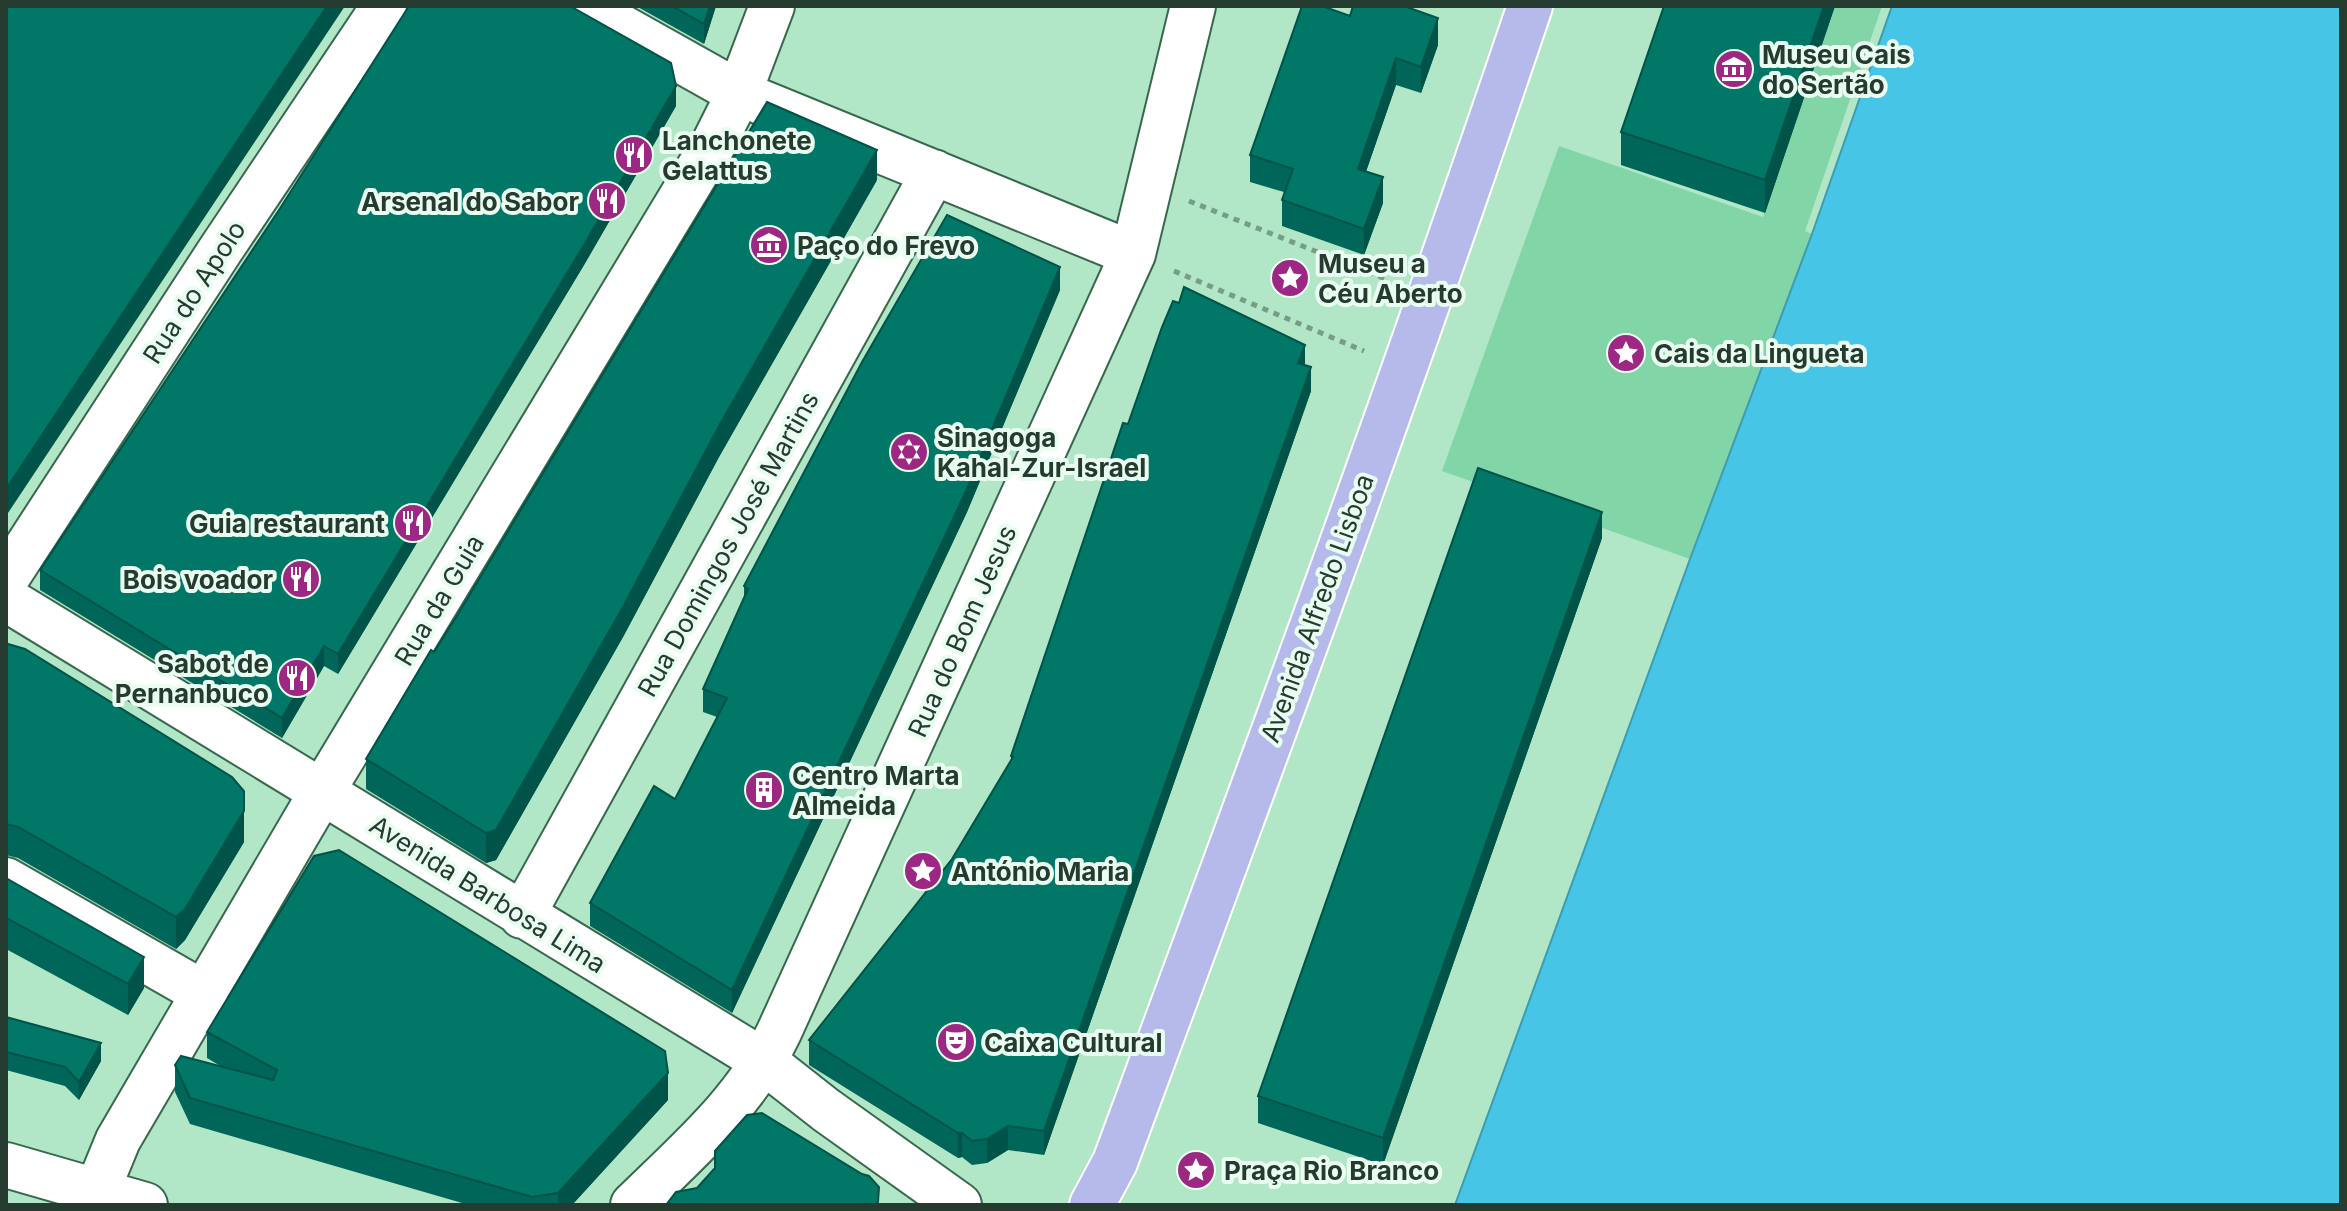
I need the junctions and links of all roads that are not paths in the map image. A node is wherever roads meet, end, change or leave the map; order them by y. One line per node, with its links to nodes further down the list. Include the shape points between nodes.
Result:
1 (384, 6): 9 (street, Rua do Apolo)
2 (584, 6): 6 (street)
3 (772, 6): 6 (street, Rua da Guia)
4 (1193, 6): 8 (street, Rua do Bom Jesus)
5 (1530, 6): 21 (main road, Avenida Alfredo Lisboa, via 1405,368 1131,1119)
6 (739, 93): 7 (street); 11 (street, Rua da Guia, via 714,143)
7 (934, 172): 8 (street); 13 (street, Rua Domingos José Martins)
8 (1133, 254): 15 (street, Rua do Bom Jesus)
9 (6, 579)
10 (6, 599): 11 (street, Avenida Barbosa Lima)
11 (322, 791): 13 (street, Avenida Barbosa Lima); 14 (street, Rua da Guia)
12 (6, 880): 14 (street)
13 (522, 916): 15 (street, Avenida Barbosa Lima)
14 (205, 994): 17 (street, Rua da Guia, via 118,1140)
15 (765, 1062): 19 (street, Rua do Bom Jesus, via 726,1114); 20 (street, Avenida Barbosa Lima)
16 (6, 1165): 17 (street)
17 (97, 1198): 18 (street)
18 (145, 1205)
19 (633, 1205)
20 (959, 1205)
21 (1092, 1205)

